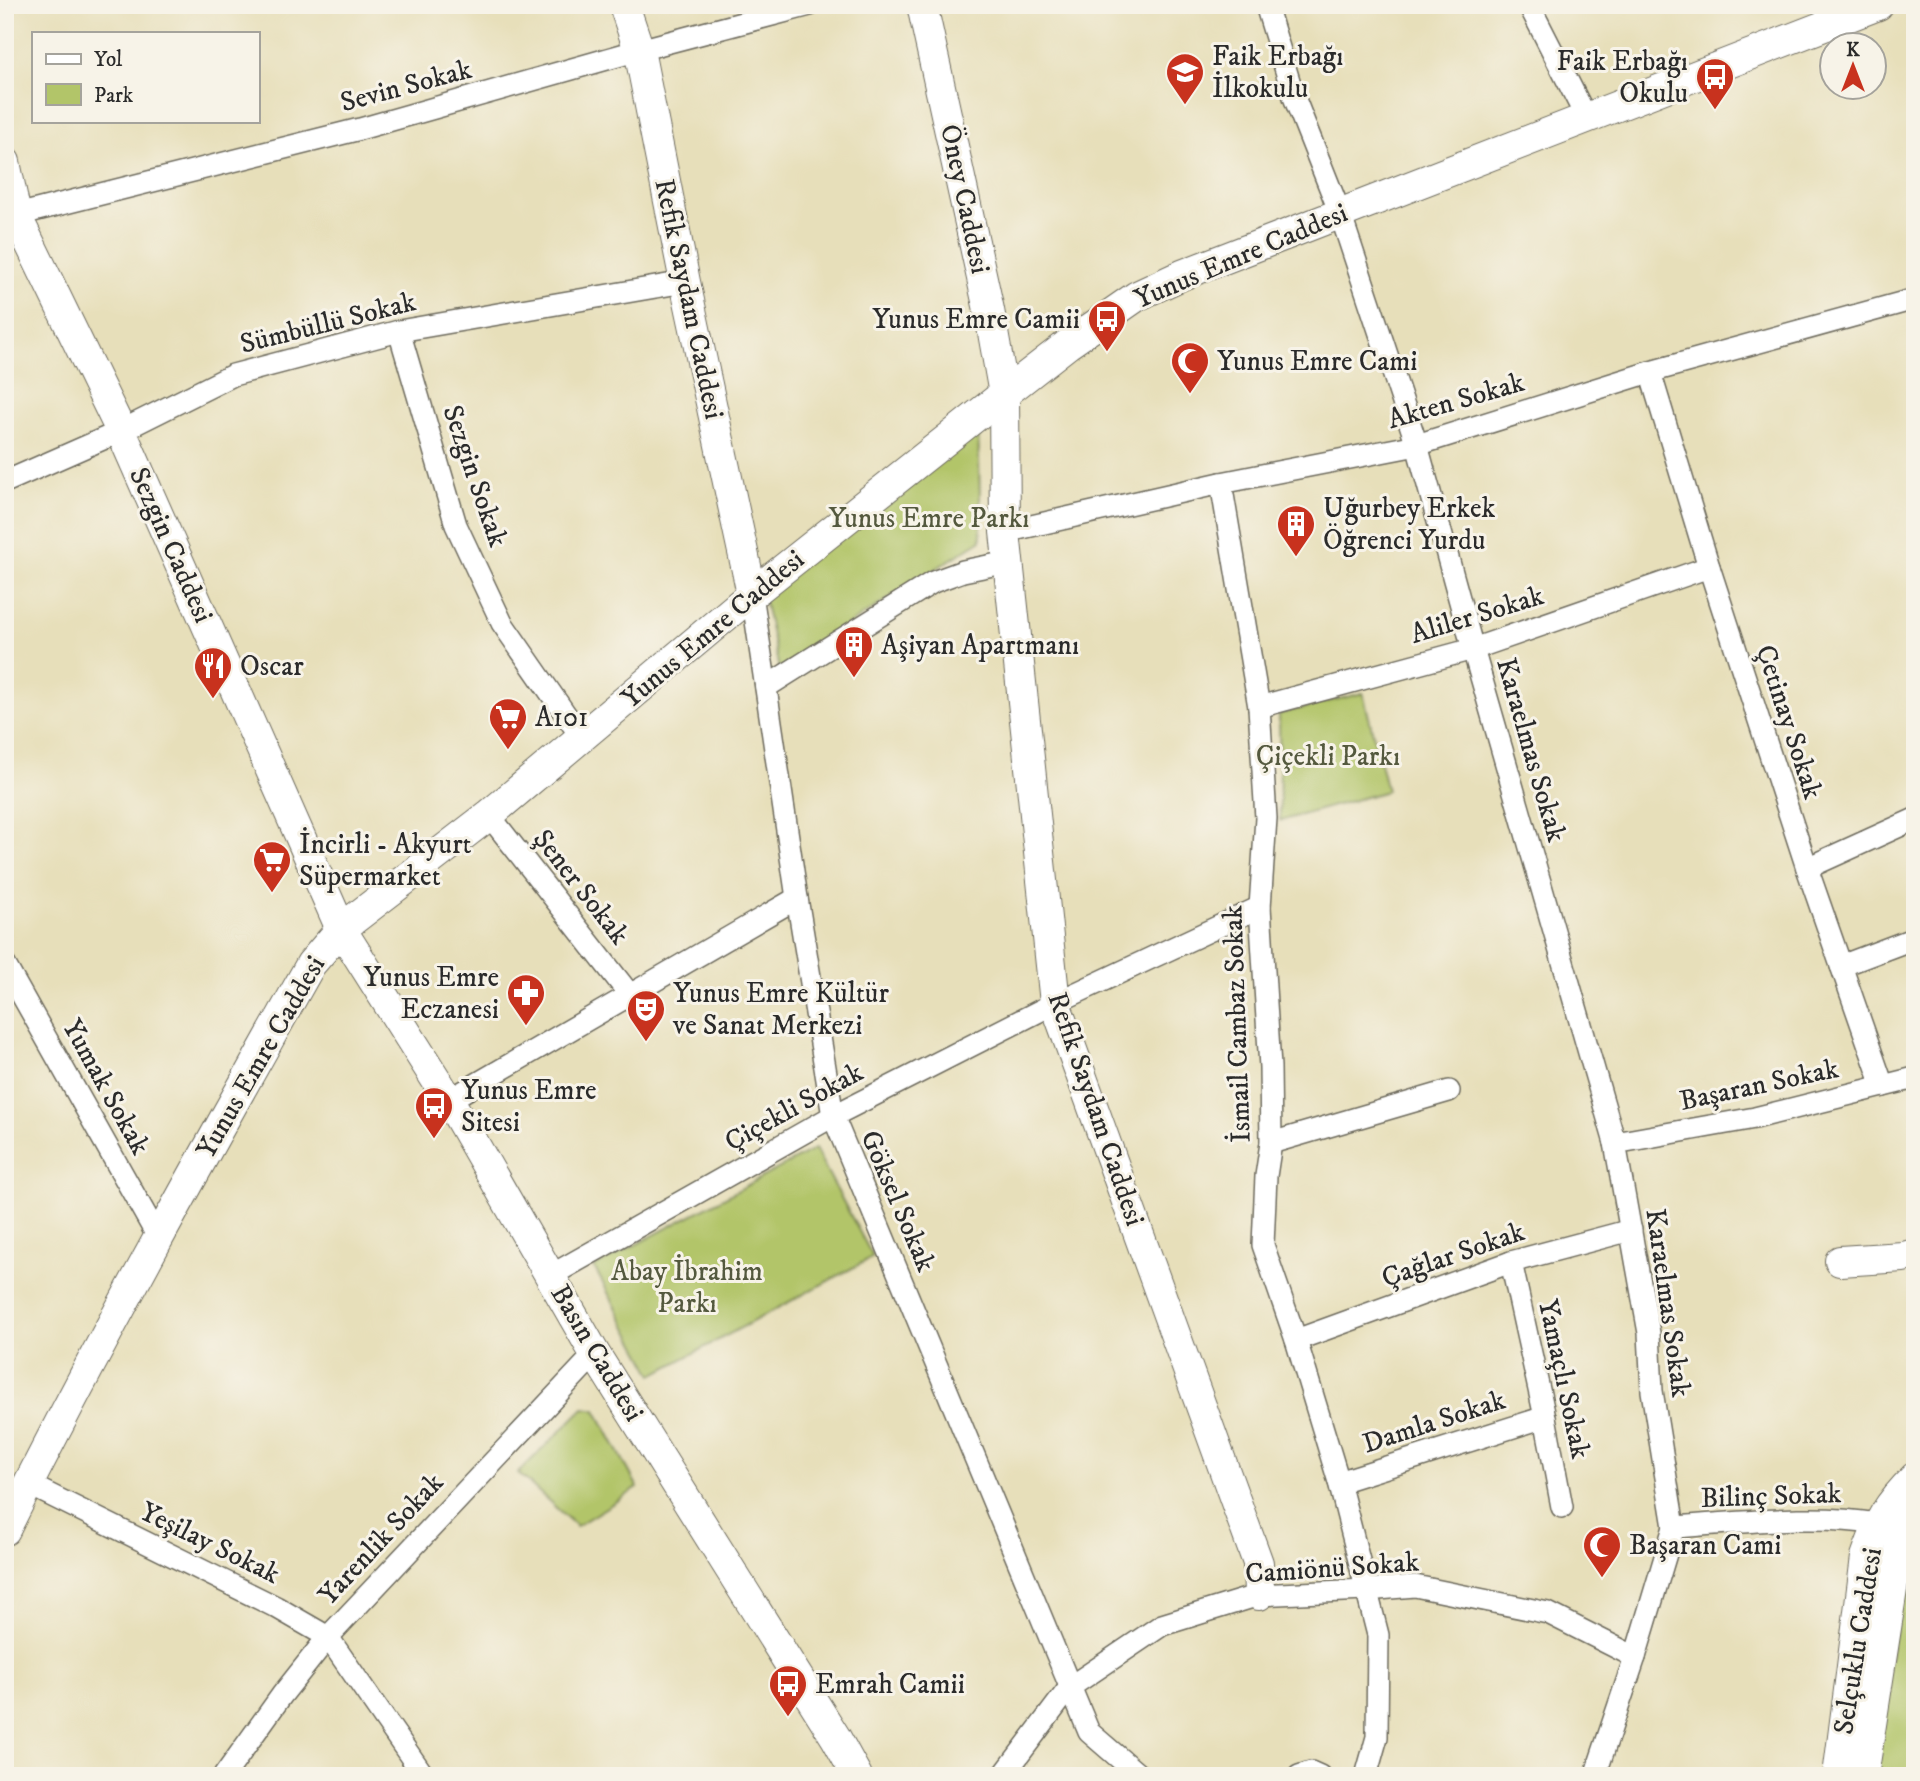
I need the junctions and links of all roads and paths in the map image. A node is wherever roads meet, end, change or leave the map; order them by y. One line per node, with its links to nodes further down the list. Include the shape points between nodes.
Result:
1 (624, 5): 7 (street, Refik Saydam Caddesi)
2 (810, 5): 7 (street, Sevin Sokak)
3 (922, 5): 16 (street, Öney Caddesi)
4 (1266, 5): 10 (street, Karaelmas Sokak, via 1294,97)
5 (1529, 5): 8 (street)
6 (1878, 5): 8 (street, Yunus Emre Caddesi)
7 (639, 50): 11 (street, Sevin Sokak, via 360,129); 12 (street, Refik Saydam Caddesi)
8 (1587, 119): 10 (street, Yunus Emre Caddesi)
9 (5, 162): 11 (street, Sezgin Caddesi)
10 (1340, 214): 16 (street, Yunus Emre Caddesi, via 1138,296); 18 (street, Karaelmas Sokak)
11 (11, 217): 17 (street, Sezgin Caddesi)
12 (685, 282): 14 (street, Sümbüllü Sokak); 23 (street, Refik Saydam Caddesi)
13 (1915, 299): 15 (street, Akten Sokak)
14 (399, 331): 17 (street, Sümbüllü Sokak, via 233,376); 27 (street, Sezgin Sokak, via 456,525 502,623)
15 (1650, 372): 18 (street, Akten Sokak); 22 (street, Çetinay Sokak)
16 (1004, 394): 21 (street, Refik Saydam Caddesi); 23 (street, Yunus Emre Caddesi)
17 (121, 431): 19 (street, Sümbüllü Sokak); 33 (street, Sezgin Caddesi)
18 (1417, 445): 20 (street, Akten Sokak); 24 (street, Karaelmas Sokak)
19 (5, 482)
20 (1221, 482): 21 (street, Akten Sokak); 26 (street, İsmail Cambaz Sokak)
21 (1007, 547): 25 (street, Akten Sokak, via 933,582); 38 (street, Refik Saydam Caddesi)
22 (1709, 567): 24 (street, Aliler Sokak); 30 (street, Çetinay Sokak)
23 (752, 594): 25 (street, Göksel Sokak); 27 (street, Yunus Emre Caddesi)
24 (1473, 649): 26 (street, Aliler Sokak); 45 (street, Karaelmas Sokak)
25 (766, 687): 31 (street, Göksel Sokak)
26 (1259, 707): 32 (street, İsmail Cambaz Sokak, via 1266,818)
27 (582, 738): 28 (street, Yunus Emre Caddesi)
28 (489, 815): 33 (street, Yunus Emre Caddesi); 37 (street, Şener Sokak)
29 (1915, 819): 30 (street)
30 (1807, 868): 36 (street, Çetinay Sokak)
31 (797, 898): 37 (street); 43 (street, Göksel Sokak)
32 (1260, 907): 38 (street, Çiçekli Sokak); 44 (street, İsmail Cambaz Sokak)
33 (341, 929): 42 (street, Basın Caddesi); 47 (street, Yunus Emre Caddesi, via 311,964)
34 (1915, 938): 36 (street)
35 (5, 965): 47 (street, Yumak Sokak)
36 (1841, 966): 40 (street, Çetinay Sokak)
37 (630, 995): 42 (street)
38 (1055, 1003): 43 (street, Çiçekli Sokak); 64 (street, Refik Saydam Caddesi, via 1258,1563)
39 (1915, 1078): 40 (street, Başaran Sokak)
40 (1883, 1086): 45 (street, Başaran Sokak, via 1755,1118)
41 (1449, 1091): 44 (street)
42 (449, 1100): 51 (street, Basın Caddesi)
43 (832, 1116): 51 (street, Çiçekli Sokak); 67 (street, Göksel Sokak)
44 (1271, 1143): 52 (street, İsmail Cambaz Sokak, via 1263,1245)
45 (1615, 1143): 46 (street, Karaelmas Sokak)
46 (1631, 1230): 50 (street, Çağlar Sokak); 61 (street, Karaelmas Sokak)
47 (158, 1237): 57 (street, Yunus Emre Caddesi)
48 (1915, 1254): 49 (street)
49 (1840, 1261)
50 (1511, 1262): 52 (street, Çağlar Sokak); 54 (street, Yamaçlı Sokak)
51 (550, 1276): 53 (street, Basın Caddesi)
52 (1296, 1340): 56 (street, İsmail Cambaz Sokak)
53 (595, 1354): 65 (street, Yarenlik Sokak); 70 (street, Basın Caddesi)
54 (1545, 1417): 56 (street, Damla Sokak); 58 (street, Yamaçlı Sokak)
55 (1915, 1477): 60 (street, Selçuklu Caddesi, via 1894,1498)
56 (1339, 1482): 63 (street, İsmail Cambaz Sokak)
57 (28, 1484): 62 (street, Yunus Emre Caddesi); 65 (street, Yeşilay Sokak)
58 (1562, 1507)
59 (1915, 1518): 78 (street, Selçuklu Caddesi, via 1902,1542 1895,1570)
60 (1878, 1524): 61 (street, Bilinç Sokak, via 1809,1520); 77 (street, Selçuklu Caddesi, via 1866,1557)
61 (1674, 1527): 66 (street, Bilinç Sokak)
62 (5, 1530)
63 (1366, 1590): 64 (street, Camiönü Sokak); 66 (street, Camiönü Sokak, via 1415,1586 1548,1613); 75 (street, İsmail Cambaz Sokak, via 1378,1635 1377,1737)
64 (1258, 1595): 67 (street, Camiönü Sokak, via 1162,1625)
65 (328, 1637): 68 (street, Yarenlik Sokak); 69 (street, Yeşilay Sokak)
66 (1635, 1657): 76 (street, Bilinç Sokak)
67 (1070, 1687): 71 (street, Camiönü Sokak); 72 (street, Göksel Sokak, via 1090,1732)
68 (224, 1776)
69 (424, 1776)
70 (857, 1776)
71 (1003, 1776)
72 (1140, 1776)
73 (1299, 1776): 74 (street, via 1311,1772)
74 (1320, 1776)
75 (1366, 1776)
76 (1595, 1776)
77 (1838, 1776)
78 (1863, 1776)

